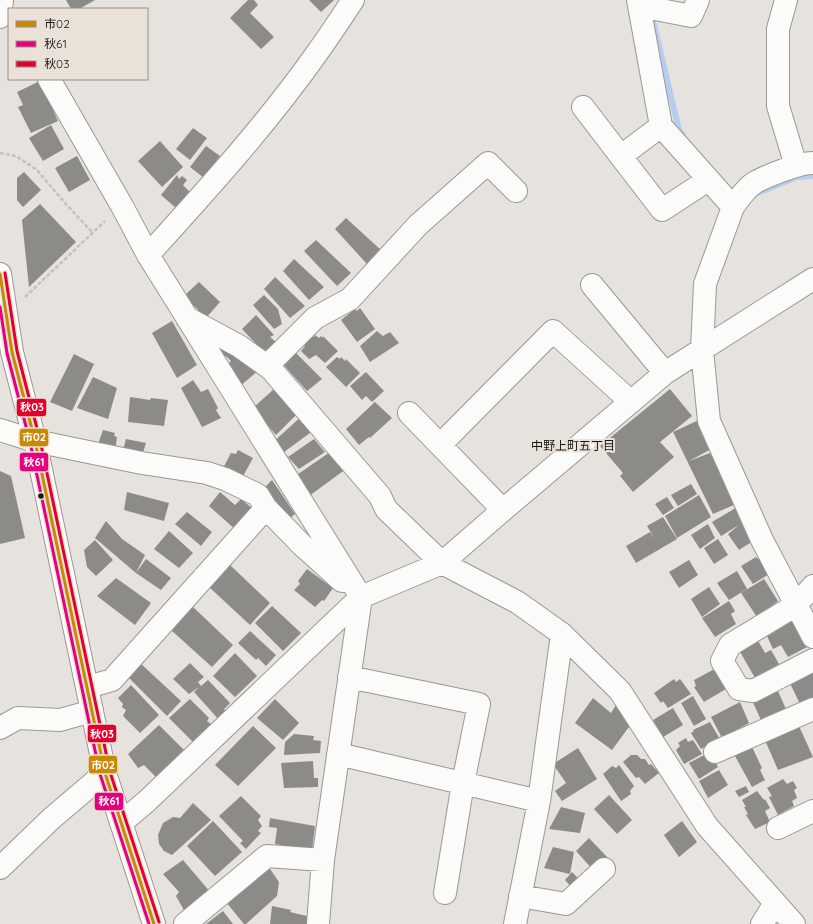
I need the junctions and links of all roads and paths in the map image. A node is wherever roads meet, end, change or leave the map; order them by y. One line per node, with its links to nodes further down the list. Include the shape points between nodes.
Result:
1 (353, 0): 16 (street, via 317,54 278,105 214,182)
2 (698, 0): 4 (street, via 690,16)
3 (786, 0): 10 (street, via 778,29 778,106)
4 (639, 3): 7 (street)
5 (50, 80): 13 (street)
6 (583, 107): 9 (street)
7 (661, 126): 9 (street); 11 (street)
8 (0, 153): 15 (path, via 16,156 37,170)
9 (621, 156): 11 (street, via 662,210)
10 (805, 165): 14 (street, via 791,167 753,184)
11 (708, 180): 14 (street)
12 (516, 191): 24 (street, via 488,164 418,226 350,299 315,318)
13 (122, 206): 15 (path); 16 (street)
14 (733, 207): 22 (street, via 705,284)
15 (92, 232): 20 (path)
16 (148, 255): 21 (street)
17 (0, 274): 20 (street)
18 (813, 279): 22 (street)
19 (592, 285): 25 (street)
20 (7, 314): 23 (street)
21 (186, 317): 24 (street, via 240,346); 35 (street)
22 (702, 350): 25 (street); 36 (street, via 709,421 762,540)
23 (6, 357): 29 (street)
24 (267, 366): 33 (street, via 380,496 386,509)
25 (665, 373): 26 (street)
26 (631, 402): 30 (street, via 553,331); 32 (street)
27 (409, 414): 30 (street)
28 (0, 430): 29 (street)
29 (35, 442): 31 (street, via 207,473 258,495); 41 (street)
30 (440, 445): 32 (street)
31 (266, 508): 35 (street, via 302,545); 41 (street, via 112,680)
32 (503, 510): 33 (street)
33 (442, 563): 35 (street); 37 (street, via 517,602)
34 (813, 586): 36 (street)
35 (361, 597): 40 (street); 51 (street)
36 (796, 605): 38 (street); 39 (street, via 730,645 722,661 739,689 752,690)
37 (562, 634): 49 (street); 58 (street, via 620,691 707,826)
38 (813, 637)
39 (813, 660)
40 (350, 677): 46 (street); 48 (street, via 479,704)
41 (88, 687): 43 (street)
42 (813, 709): 45 (street)
43 (92, 711): 44 (street, via 60,720 18,718); 47 (street)
44 (0, 728)
45 (715, 752)
46 (338, 754): 48 (street); 53 (street)
47 (105, 773): 51 (street); 54 (street, via 52,818)
48 (462, 783): 49 (street); 56 (street)
49 (539, 801): 57 (street)
50 (813, 811): 52 (street)
51 (121, 823): 59 (street)
52 (778, 828)
53 (323, 860): 60 (street, via 268,856); 61 (street)
54 (0, 868)
55 (604, 869): 57 (street, via 566,904)
56 (445, 893)
57 (520, 896): 62 (street)
58 (775, 903): 63 (street); 64 (street)
59 (154, 924)
60 (185, 924)
61 (318, 924)
62 (515, 924)
63 (762, 924)
64 (794, 924)

